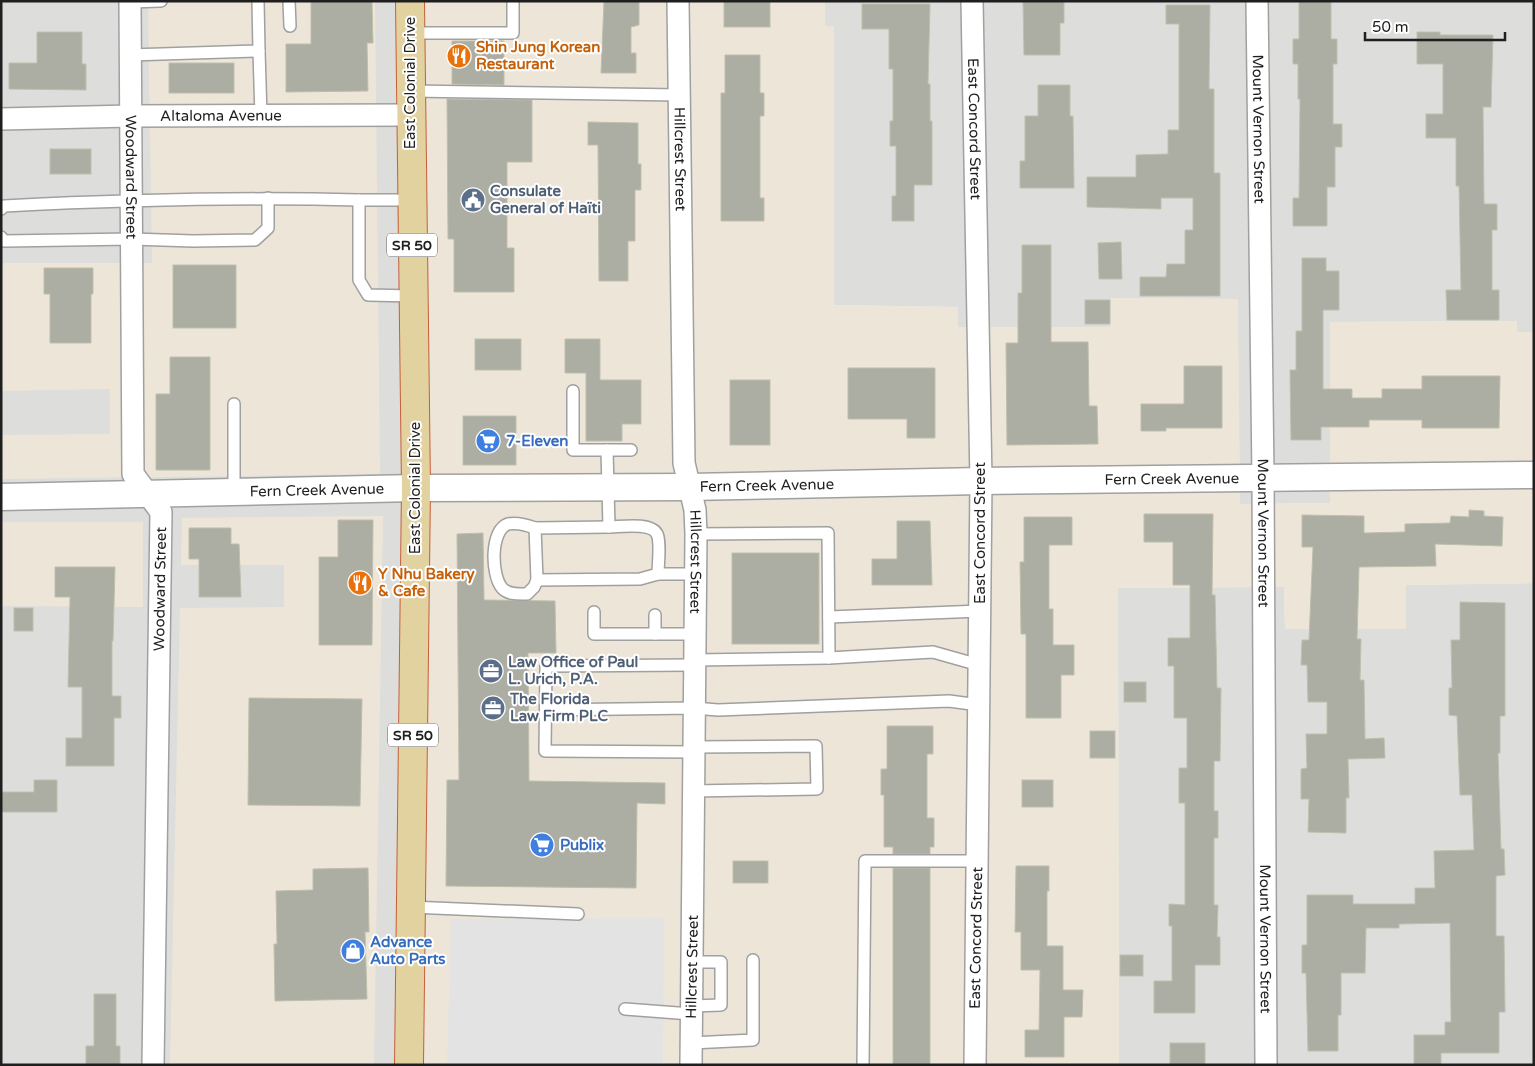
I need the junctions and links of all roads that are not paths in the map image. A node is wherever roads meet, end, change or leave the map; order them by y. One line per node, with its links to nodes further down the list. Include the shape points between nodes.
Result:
1 (161, 1): 9 (lane)
2 (258, 1): 12 (lane)
3 (289, 1): 10 (lane)
4 (410, 1): 11 (highway, East Colonial Drive / SR 50)
5 (513, 1): 11 (lane, via 513,33)
6 (678, 1): 14 (street, Hillcrest Street)
7 (972, 1): 33 (street, East Concord Street)
8 (1257, 1): 32 (street, Mount Vernon Street)
9 (130, 2): 13 (street, Woodward Street)
10 (290, 26)
11 (410, 33): 15 (highway, East Colonial Drive / SR 50)
12 (259, 51): 13 (lane); 17 (lane)
13 (130, 55): 16 (street, Woodward Street)
14 (680, 95): 15 (lane); 35 (street, Hillcrest Street, via 684,463)
15 (410, 103): 17 (street, Altaloma Avenue); 22 (highway, East Colonial Drive / SR 50)
16 (131, 116): 17 (street, Altaloma Avenue); 18 (street, Altaloma Avenue); 20 (street, Woodward Street)
17 (261, 116)
18 (1, 119)
19 (268, 198): 20 (lane); 21 (lane); 25 (lane, via 268,228 255,240)
20 (132, 200): 23 (lane, via 4,206); 25 (street, Woodward Street)
21 (359, 200): 22 (lane); 26 (lane, via 360,280 368,295)
22 (411, 200): 26 (highway, East Colonial Drive / SR 50)
23 (1, 209)
24 (1, 237): 25 (lane, via 4,241)
25 (132, 239): 38 (street, Woodward Street, via 133,474)
26 (413, 296): 36 (highway, East Colonial Drive / SR 50)
27 (573, 391): 29 (lane, via 574,450)
28 (234, 404): 37 (lane)
29 (607, 450): 30 (lane); 34 (lane)
30 (632, 450)
31 (1534, 475): 32 (street, Fern Creek Avenue)
32 (1263, 478): 33 (street, Fern Creek Avenue); 73 (street, Mount Vernon Street)
33 (981, 481): 35 (street, Fern Creek Avenue); 46 (street, East Concord Street)
34 (608, 487): 35 (street, Fern Creek Avenue); 36 (street, Fern Creek Avenue); 40 (lane)
35 (690, 487): 42 (street, Hillcrest Street)
36 (416, 488): 37 (street, Fern Creek Avenue); 61 (highway, East Colonial Drive / SR 50)
37 (234, 492): 38 (street, Fern Creek Avenue)
38 (147, 493): 39 (street, Fern Creek Avenue); 68 (street, Woodward Street, via 161,512)
39 (1, 497)
40 (608, 527): 41 (lane); 43 (lane, via 648,526 654,530 658,536)
41 (535, 528): 45 (lane); 45 (lane, via 508,524 499,531 494,546 494,566 502,589 512,594 527,594)
42 (696, 534): 44 (street, Hillcrest Street); 49 (lane, via 828,532)
43 (658, 574): 44 (lane); 45 (lane, via 640,578)
44 (695, 574): 51 (street, Hillcrest Street)
45 (537, 580)
46 (980, 611): 49 (lane); 54 (street, East Concord Street)
47 (594, 612): 50 (lane, via 594,634)
48 (655, 615): 50 (lane)
49 (829, 617): 52 (lane)
50 (655, 634): 51 (lane)
51 (695, 634): 53 (street, Hillcrest Street)
52 (829, 658): 53 (lane); 54 (lane, via 933,652)
53 (694, 662): 56 (street, Hillcrest Street); 57 (lane, via 546,666)
54 (979, 664): 55 (street, East Concord Street)
55 (979, 705): 56 (lane, via 948,701 718,710); 60 (street, East Concord Street)
56 (694, 708): 57 (lane); 58 (street, Hillcrest Street)
57 (546, 710): 58 (lane, via 545,751)
58 (694, 749): 59 (street, Hillcrest Street); 59 (lane, via 816,746 817,789)
59 (693, 790): 64 (street, Hillcrest Street)
60 (977, 861): 71 (lane, via 865,861); 72 (street, East Concord Street)
61 (411, 907): 62 (lane); 69 (highway, East Colonial Drive / SR 50)
62 (578, 914)
63 (753, 960): 67 (lane, via 753,1040)
64 (692, 962): 66 (street, Hillcrest Street); 66 (lane, via 721,962 721,1005)
65 (625, 1009): 66 (lane)
66 (692, 1010): 67 (street, Hillcrest Street)
67 (691, 1043): 70 (street, Hillcrest Street)
68 (153, 1065)
69 (409, 1065)
70 (691, 1065)
71 (863, 1065)
72 (975, 1065)
73 (1266, 1065)

